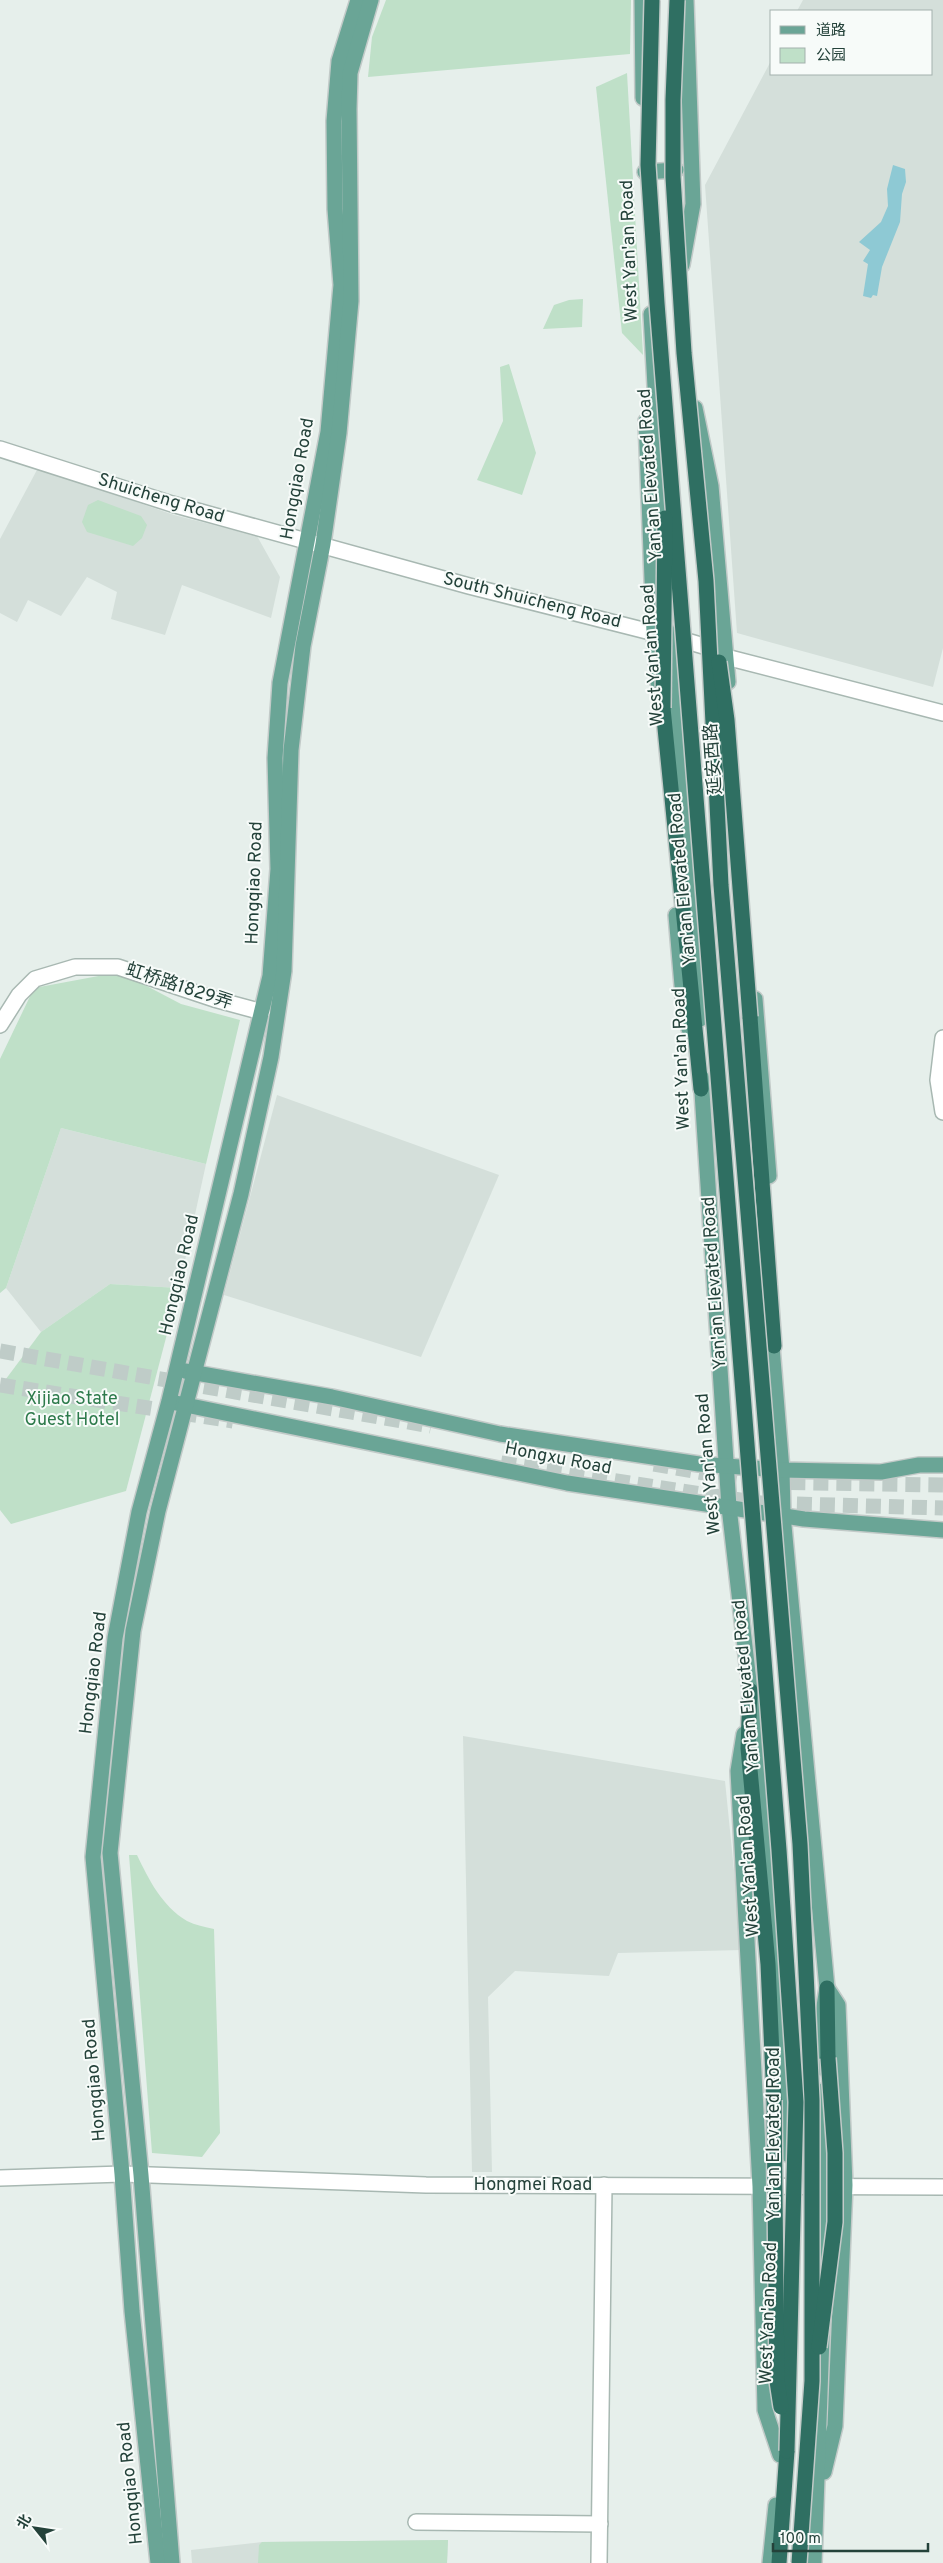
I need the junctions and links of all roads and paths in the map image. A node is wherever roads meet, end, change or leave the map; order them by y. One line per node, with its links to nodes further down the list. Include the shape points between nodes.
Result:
1 (358, 0): 15 (main road, Hongqiao Road, via 339,61 334,121 335,209 341,285 328,432)
2 (371, 0): 16 (main road, Hongqiao Road, via 350,74 351,301 339,433)
3 (642, 0): 9 (main road, West Yan'an Road)
4 (652, 0): 13 (highway, Yan'an Elevated Road, bridge, via 648,165)
5 (671, 0): 8 (main road)
6 (677, 0): 17 (highway, Yan'an Elevated Road, bridge, via 673,177 684,353)
7 (686, 0): 10 (main road, via 693,204)
8 (676, 170): 9 (main road); 10 (main road)
9 (645, 172): 11 (main road, West Yan'an Road)
10 (682, 265): 12 (main road)
11 (652, 344): 18 (main road, via 646,403); 19 (main road, West Yan'an Road)
12 (687, 370): 20 (main road); 21 (main road, 延安西路, via 711,486)
13 (666, 424): 26 (highway, bridge, via 663,708); 52 (highway, Yan'an Elevated Road, bridge, via 780,1850 796,2102)
14 (0, 449): 15 (street, Shuicheng Road, via 172,504)
15 (306, 540): 16 (street, Shuicheng Road); 23 (main road, Hongqiao Road, via 280,683 275,758 278,869 270,976)
16 (323, 544): 18 (street, South Shuicheng Road, via 469,586); 30 (main road, Hongqiao Road, via 304,646 291,750 284,971 273,1047 240,1194)
17 (706, 580): 28 (highway, bridge, via 727,720); 51 (highway, Yan'an Elevated Road, bridge, via 721,885 800,1844 812,2100)
18 (654, 632): 19 (street, South Shuicheng Road); 26 (main road, via 683,998)
19 (670, 637): 20 (street, South Shuicheng Road); 26 (main road, West Yan'an Road, via 700,997)
20 (707, 647): 21 (street, South Shuicheng Road); 28 (main road, via 759,1277)
21 (726, 657): 22 (street, South Shuicheng Road); 28 (main road, 延安西路, via 739,859 759,1032 776,1276)
22 (943, 713)
23 (262, 1012): 24 (street, 虹桥路1829弄, via 118,967 75,967 34,979 19,995); 29 (main road, Hongqiao Road)
24 (0, 1025)
25 (943, 1038): 27 (street, via 938,1080)
26 (701, 1089): 34 (main road, West Yan'an Road)
27 (943, 1112)
28 (774, 1346): 35 (main road)
29 (176, 1369): 30 (main road, Hongxu Road); 31 (main road, Hongqiao Road)
30 (194, 1372): 32 (main road, Hongqiao Road); 34 (main road, Hongxu Road, via 332,1397 519,1437 632,1456)
31 (169, 1401): 32 (main road, Hongxu Road); 42 (main road, Hongqiao Road, via 139,1512 115,1638 92,1857)
32 (185, 1405): 36 (main road, Hongxu Road, via 566,1483); 43 (main road, Hongqiao Road, via 132,1631 110,1853)
33 (943, 1465): 35 (main road, Hongxu Road, via 919,1465 882,1472)
34 (727, 1466): 35 (main road, Hongxu Road); 36 (main road, West Yan'an Road)
35 (782, 1470): 37 (main road)
36 (729, 1507): 37 (main road, Hongxu Road); 39 (main road, West Yan'an Road)
37 (783, 1515): 38 (main road, Hongxu Road); 40 (main road)
38 (943, 1530)
39 (750, 1690): 48 (main road, via 738,1771); 49 (main road, West Yan'an Road, via 757,1724); 52 (highway, bridge, via 748,1748 768,1964 774,2100 777,2381)
40 (827, 1988): 41 (main road, via 838,2005); 46 (main road, via 816,2055); 51 (highway, bridge, via 835,2222 824,2319)
41 (844, 2162): 46 (main road); 47 (main road)
42 (122, 2174): 43 (street, Hongmei Road); 44 (street, Hongmei Road); 56 (main road, Hongqiao Road, via 132,2311)
43 (141, 2175): 45 (street, Hongmei Road, via 426,2185); 57 (main road, Hongqiao Road)
44 (0, 2178)
45 (604, 2185): 48 (street, Hongmei Road); 55 (street)
46 (824, 2185): 47 (street, Hongmei Road); 49 (street, Hongmei Road); 53 (main road)
47 (845, 2185): 50 (street, Hongmei Road); 53 (main road, via 835,2426)
48 (760, 2186): 49 (street, Hongmei Road); 52 (main road, via 765,2410)
49 (792, 2186): 52 (main road, West Yan'an Road)
50 (943, 2187)
51 (812, 2381): 61 (highway, Yan'an Elevated Road, bridge)
52 (784, 2453): 59 (main road, West Yan'an Road); 60 (highway, Yan'an Elevated Road)
53 (816, 2505): 62 (main road)
54 (416, 2522): 55 (street)
55 (600, 2524): 58 (street)
56 (158, 2563)
57 (172, 2563)
58 (599, 2563)
59 (770, 2563)
60 (779, 2563)
61 (800, 2563)
62 (814, 2563)

